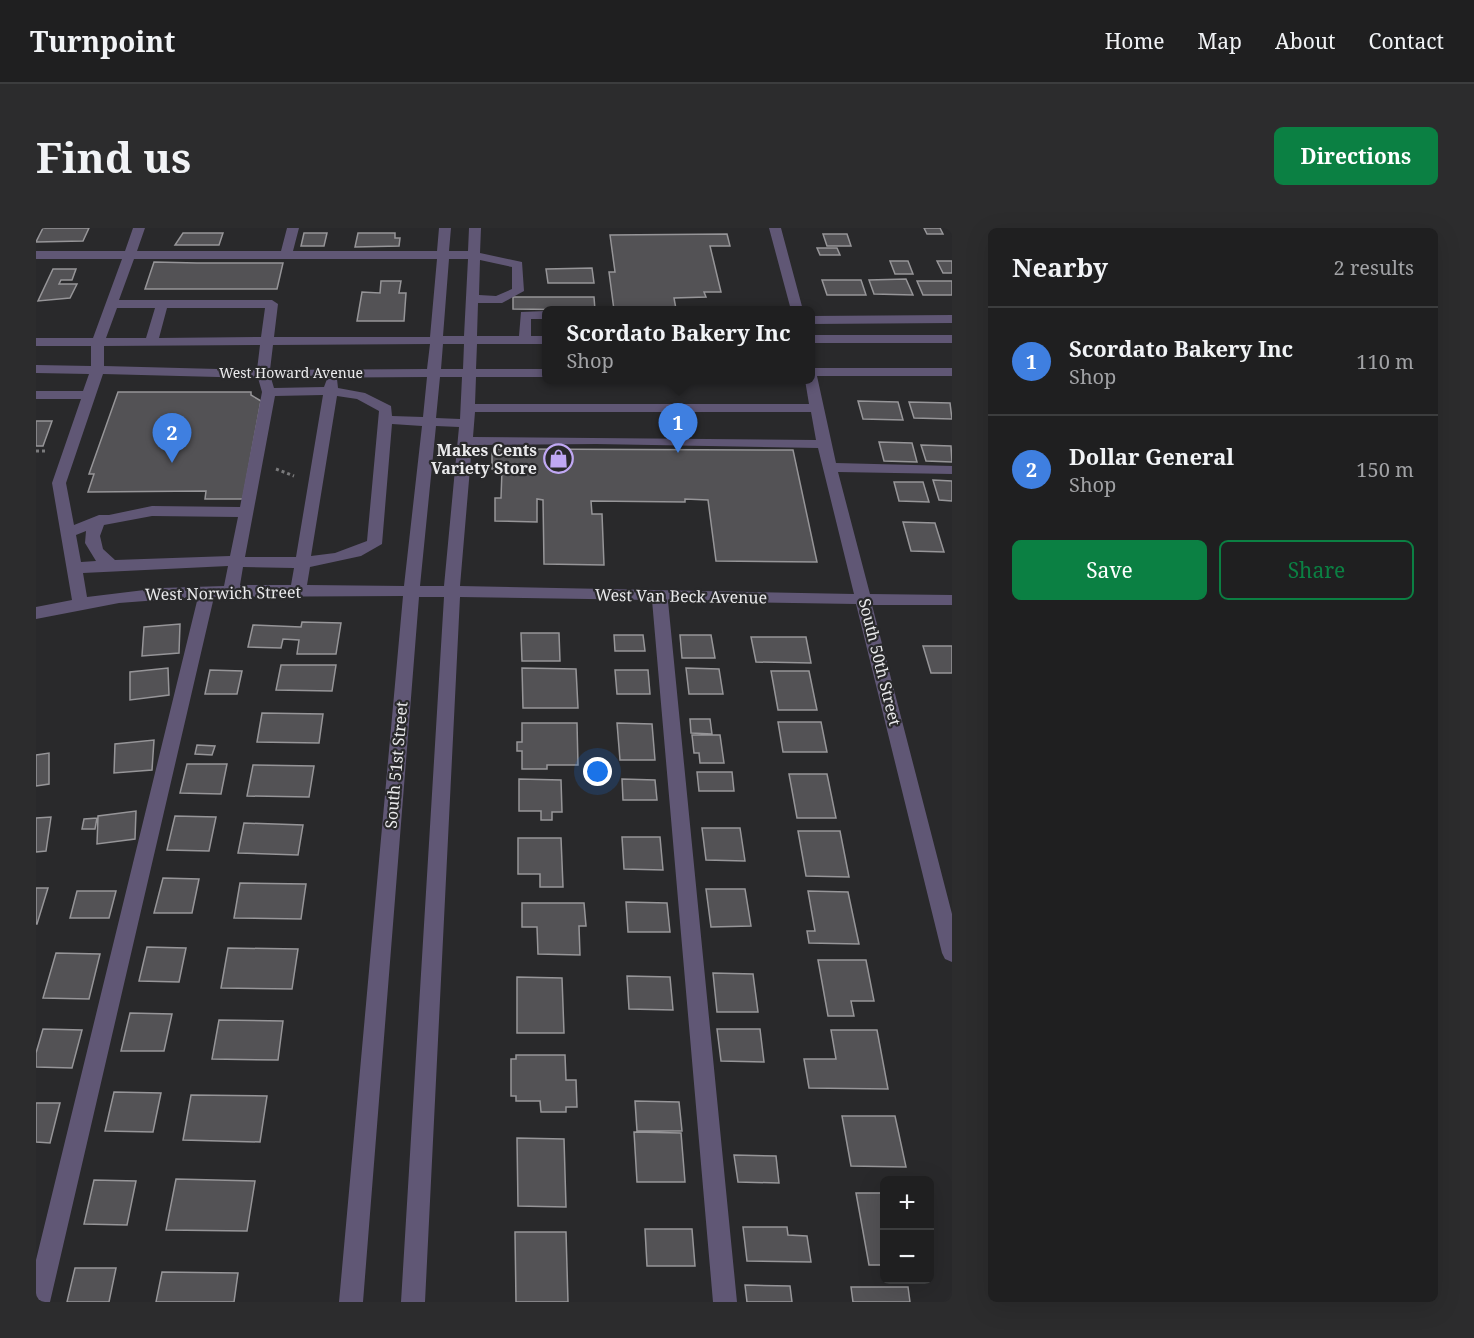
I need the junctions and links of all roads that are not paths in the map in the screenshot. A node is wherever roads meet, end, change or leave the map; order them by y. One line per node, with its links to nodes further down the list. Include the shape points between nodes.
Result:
1 (139, 228): 6 (street)
2 (292, 228): 8 (street)
3 (445, 228): 9 (street, South 51st Street)
4 (475, 228): 10 (street)
5 (775, 228): 14 (street)
6 (129, 254): 7 (street); 8 (street); 12 (street)
7 (36, 255)
8 (286, 255): 9 (street)
9 (442, 255): 10 (street); 25 (street, South 51st Street)
10 (474, 255): 11 (street); 15 (street, via 518,265 518,291)
11 (472, 299): 15 (street); 26 (street)
12 (111, 304): 13 (street); 28 (street)
13 (162, 304): 23 (street); 24 (street, via 272,304)
14 (796, 306)
15 (511, 308): 16 (street); 21 (street)
16 (542, 314)
17 (952, 319): 18 (street)
18 (815, 320)
19 (815, 339): 20 (street)
20 (952, 339)
21 (525, 340): 22 (street, West Howard Avenue); 26 (street, West Howard Avenue)
22 (542, 340)
23 (152, 341): 24 (street, West Howard Avenue); 28 (street, West Howard Avenue)
24 (267, 341): 25 (street, West Howard Avenue); 34 (street)
25 (436, 341): 26 (street, West Howard Avenue); 36 (street, South 51st Street)
26 (471, 341): 37 (street)
27 (36, 342): 28 (street, West Howard Avenue)
28 (98, 342): 30 (street)
29 (36, 369): 30 (street, West Howard Avenue)
30 (97, 371): 34 (street, West Howard Avenue); 42 (street)
31 (815, 372): 32 (street)
32 (952, 372)
33 (542, 373): 37 (street, West Howard Avenue)
34 (263, 374): 35 (street, West Howard Avenue); 39 (street)
35 (333, 374): 36 (street, West Howard Avenue); 40 (street)
36 (434, 374): 37 (street, West Howard Avenue); 45 (street, South 51st Street)
37 (469, 374): 46 (street)
38 (812, 384): 43 (street, South 50th Street)
39 (269, 392): 40 (street); 50 (street)
40 (330, 393): 44 (street, via 352,393 378,402 386,409); 54 (street)
41 (36, 395): 42 (street)
42 (88, 395): 52 (street, via 59,483)
43 (817, 408): 46 (street); 47 (street, South 50th Street)
44 (387, 420): 45 (street); 54 (street, via 374,544 345,556)
45 (429, 422): 46 (street); 60 (street, South 51st Street)
46 (466, 424): 47 (street, via 596,440); 61 (street)
47 (824, 444): 48 (street, South 50th Street)
48 (830, 467): 49 (street); 63 (street, South 50th Street)
49 (952, 470)
50 (246, 512): 51 (street, via 202,512 188,503 147,503 111,513); 53 (street)
51 (98, 522): 52 (street); 55 (street, via 93,531 95,550 100,560)
52 (68, 532): 56 (street)
53 (236, 560): 54 (street); 55 (street); 58 (street)
54 (303, 562): 59 (street)
55 (112, 565): 56 (street)
56 (75, 568): 65 (street)
57 (207, 591): 58 (street, West Norwich Street); 65 (street, West Norwich Street, via 170,591); 69 (street)
58 (231, 591): 59 (street, West Norwich Street)
59 (298, 591): 60 (street, West Norwich Street)
60 (411, 591): 61 (street, West Van Beck Avenue); 70 (street, South 51st Street)
61 (452, 591): 62 (street, West Van Beck Avenue); 71 (street)
62 (660, 596): 63 (street, West Van Beck Avenue); 72 (street)
63 (865, 599): 64 (street, West Van Beck Avenue); 67 (street, South 50th Street)
64 (952, 600)
65 (80, 602): 66 (street, West Norwich Street)
66 (36, 613)
67 (948, 922): 68 (street, South 50th Street)
68 (952, 953)
69 (38, 1302)
70 (351, 1302)
71 (413, 1302)
72 (725, 1302)

